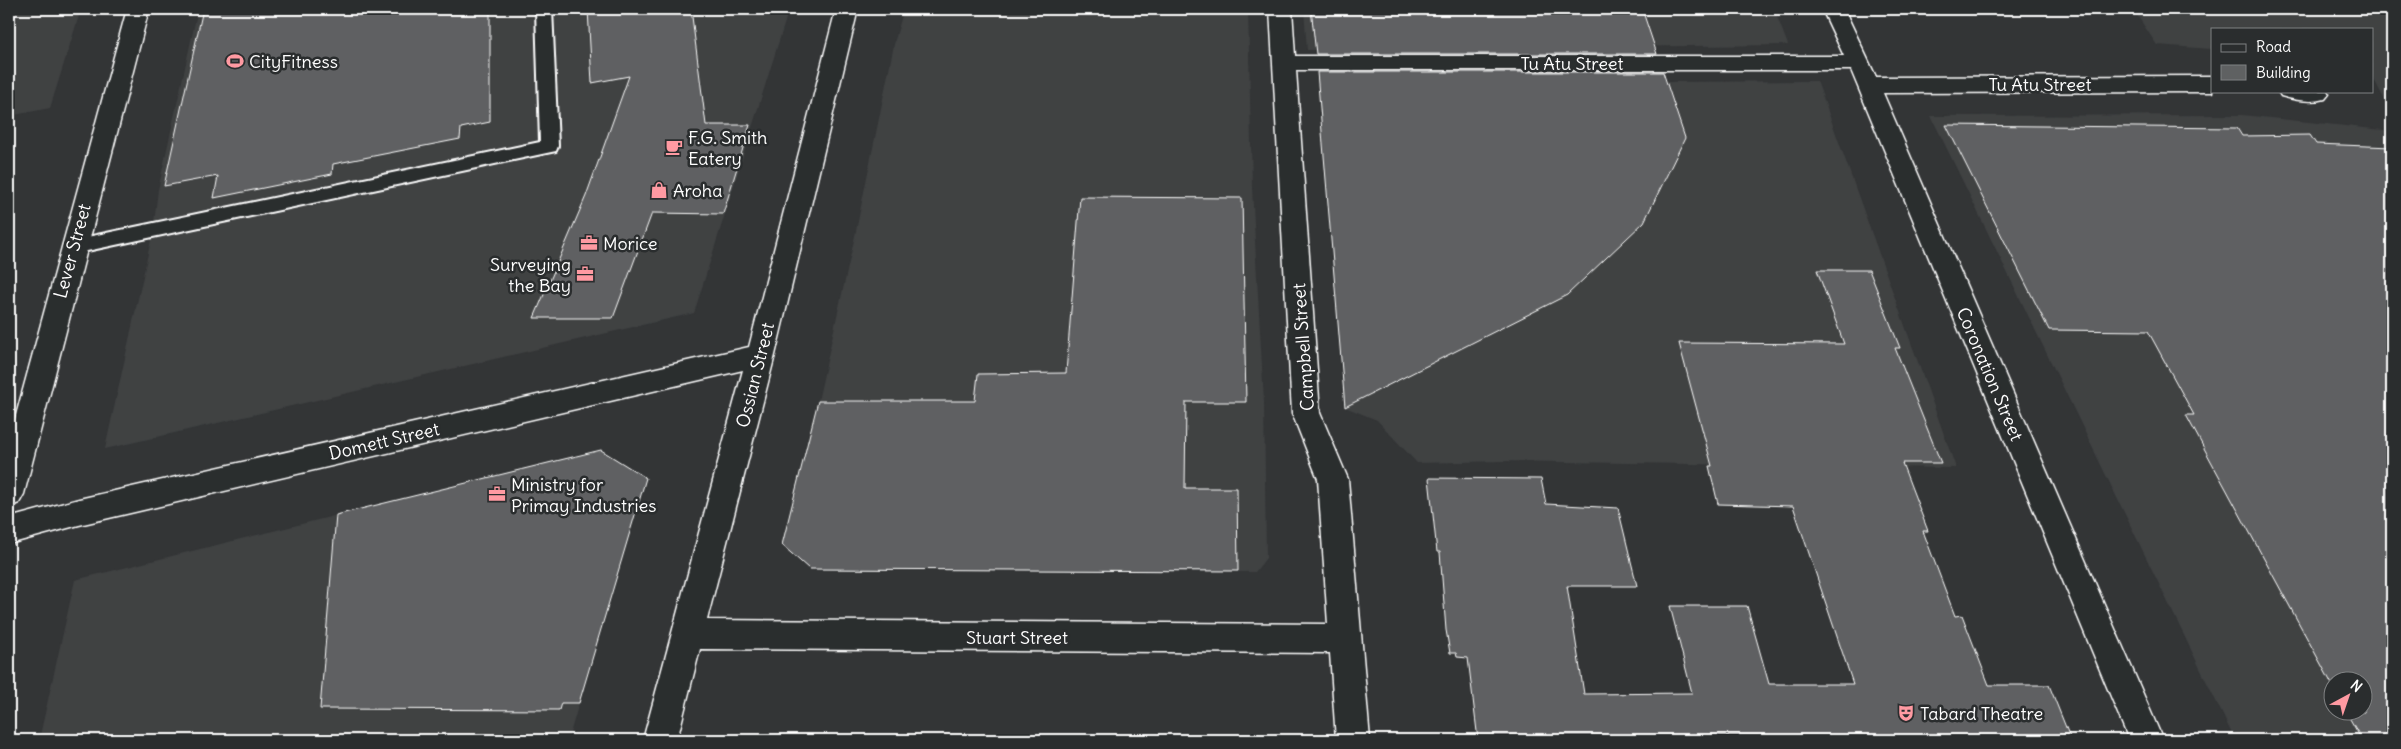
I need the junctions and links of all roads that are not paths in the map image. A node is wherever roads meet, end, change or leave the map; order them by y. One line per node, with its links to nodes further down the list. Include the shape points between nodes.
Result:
1 (138, 9): 11 (street, Lever Street)
2 (544, 9): 11 (lane, via 549,146)
3 (847, 9): 12 (street, Ossian Street)
4 (1281, 9): 6 (street, Campbell Street)
5 (1833, 9): 7 (street, Coronation Street)
6 (1284, 63): 7 (street, Tu Atu Street); 16 (street, Campbell Street, via 1306,413 1333,479)
7 (1863, 74): 8 (street, Tu Atu Street); 19 (street, Coronation Street)
8 (2211, 84)
9 (2298, 92): 10 (street)
10 (2317, 94)
11 (73, 247): 13 (street, Lever Street)
12 (761, 356): 14 (street, Domett Street, via 70,514); 15 (street, Ossian Street)
13 (9, 494)
14 (9, 531)
15 (689, 634): 16 (street, Stuart Street); 17 (street, Ossian Street)
16 (1346, 639): 18 (street, Campbell Street)
17 (660, 740)
18 (1353, 740)
19 (2146, 740)

